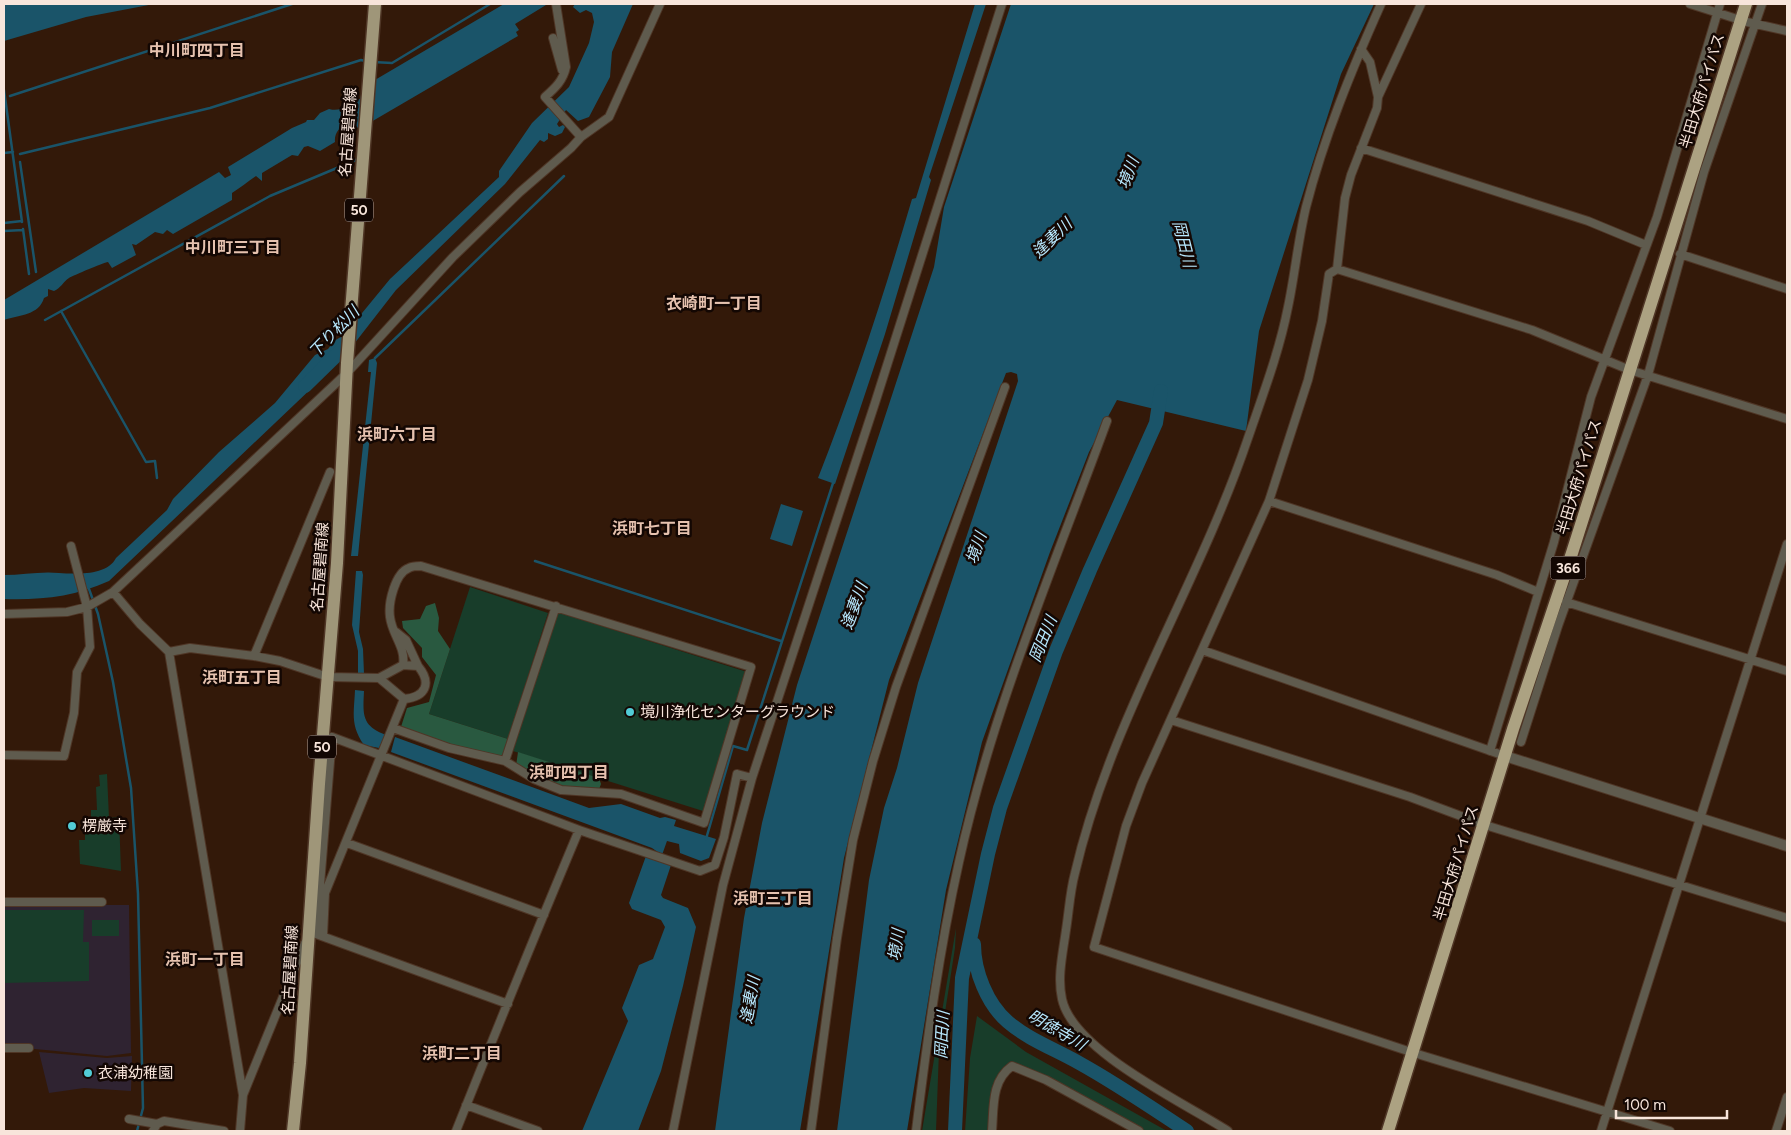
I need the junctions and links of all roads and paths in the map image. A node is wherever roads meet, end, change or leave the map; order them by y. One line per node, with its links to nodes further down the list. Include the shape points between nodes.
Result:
1 (375, 4): 27 (main road, 名古屋碧南線 / 50)
2 (556, 4): 18 (street, via 566,67)
3 (660, 4): 20 (street, via 609,117)
4 (1002, 4): 63 (street)
5 (1381, 4): 17 (street)
6 (1421, 4): 19 (street)
7 (1690, 4): 11 (street)
8 (1720, 4): 11 (street)
9 (1746, 4): 61 (highway, 半田大府パイパス / 366)
10 (1762, 4): 14 (street)
11 (1718, 13): 12 (street); 22 (street, via 1668,184)
12 (1734, 18)
13 (1747, 22): 14 (street)
14 (1756, 24): 15 (street); 23 (street, via 1704,172)
15 (1787, 31)
16 (553, 38): 18 (street)
17 (1361, 49): 19 (street, via 1370,62); 96 (street, via 1335,115 1306,206 1288,307 1246,445 1203,554 1125,726 1098,794 1074,876 1060,973 1060,995 1068,1017 1098,1048 1184,1106)
18 (564, 76): 20 (street, via 546,98)
19 (1378, 97): 21 (street, via 1377,108)
20 (579, 135): 27 (street, via 571,148 453,257)
21 (1361, 148): 22 (street, via 1588,221); 24 (street, via 1345,198)
22 (1646, 245): 26 (street)
23 (1680, 254): 25 (street); 30 (street)
24 (1337, 269): 26 (street, via 1532,330); 35 (street, via 1328,274 1322,321 1308,380)
25 (1787, 289)
26 (1604, 361): 28 (street); 39 (street, via 1591,397)
27 (347, 368): 38 (street); 52 (main road, 名古屋碧南線 / 50)
28 (1625, 368)
29 (1636, 372): 30 (street)
30 (1648, 375): 32 (street); 40 (street)
31 (1005, 387): 92 (street, via 896,687 873,761 852,850)
32 (1787, 419)
33 (1107, 421): 93 (street, via 1015,670 958,863 940,961)
34 (330, 472): 47 (street)
35 (1269, 501): 39 (street); 45 (street)
36 (1787, 544): 48 (street)
37 (71, 546): 41 (street)
38 (113, 592): 41 (street); 46 (street)
39 (1538, 592): 58 (street)
40 (1566, 602): 48 (street); 57 (street)
41 (86, 605): 43 (street, via 67,612); 60 (street, via 90,647 77,672 74,713 64,756)
42 (556, 606): 44 (street, via 420,566 408,568 400,575 390,602 390,618); 62 (street); 62 (street, via 751,667 704,823 621,794 560,790 534,779)
43 (4, 614)
44 (395, 631): 49 (street, via 405,655); 50 (street, via 406,640)
45 (1202, 650): 55 (street); 58 (street)
46 (169, 652): 47 (street, via 190,648); 80 (street)
47 (254, 656): 52 (street)
48 (1750, 660): 51 (street); 64 (street)
49 (403, 666): 50 (street); 53 (street)
50 (418, 666): 54 (street, via 426,682 423,691 416,698)
51 (1787, 671)
52 (328, 677): 53 (street); 74 (main road, 名古屋碧南線 / 50)
53 (379, 678): 54 (street)
54 (404, 699): 56 (street)
55 (1171, 720): 65 (street, via 1410,797); 79 (street, via 1126,826 1094,947)
56 (392, 728): 59 (street); 62 (street, via 449,748)
57 (1521, 742)
58 (1490, 751): 61 (street)
59 (381, 754): 66 (street); 67 (street); 75 (street, via 332,737 316,934)
60 (4, 755)
61 (1505, 756): 64 (street); 65 (highway, 半田大府パイパス / 366)
62 (506, 761)
63 (752, 778): 66 (street, via 737,774 716,865 700,871); 91 (street, via 723,885)
64 (1701, 817): 68 (street); 69 (street)
65 (1485, 825): 69 (street); 79 (highway, 半田大府パイパス / 366)
66 (579, 830): 72 (street)
67 (348, 843): 72 (street); 75 (street, via 325,893)
68 (1787, 846)
69 (1678, 886): 73 (street); 83 (street)
70 (4, 902): 71 (street)
71 (102, 902)
72 (544, 915): 76 (street)
73 (1787, 918)
74 (308, 936): 80 (street); 88 (main road, 名古屋碧南線 / 50)
75 (324, 936): 76 (street)
76 (508, 1004): 82 (street)
77 (4, 1048): 78 (street)
78 (29, 1048)
79 (1414, 1053): 83 (street); 97 (highway, 半田大府パイパス / 366)
80 (243, 1095): 87 (street)
81 (1787, 1097): 100 (street)
82 (466, 1106): 89 (street); 90 (street)
83 (1606, 1113): 98 (street); 99 (street)
84 (132, 1120): 85 (street, via 145,1121)
85 (155, 1128): 86 (street, via 164,1121)
86 (224, 1131)
87 (240, 1131)
88 (293, 1131)
89 (456, 1131)
90 (538, 1131)
91 (673, 1131)
92 (811, 1131)
93 (916, 1131)
94 (992, 1131): 95 (street, via 997,1084 1002,1074 1012,1066 1046,1080)
95 (1139, 1131)
96 (1228, 1131)
97 (1388, 1131)
98 (1601, 1131)
99 (1670, 1131)
100 (1776, 1131)

